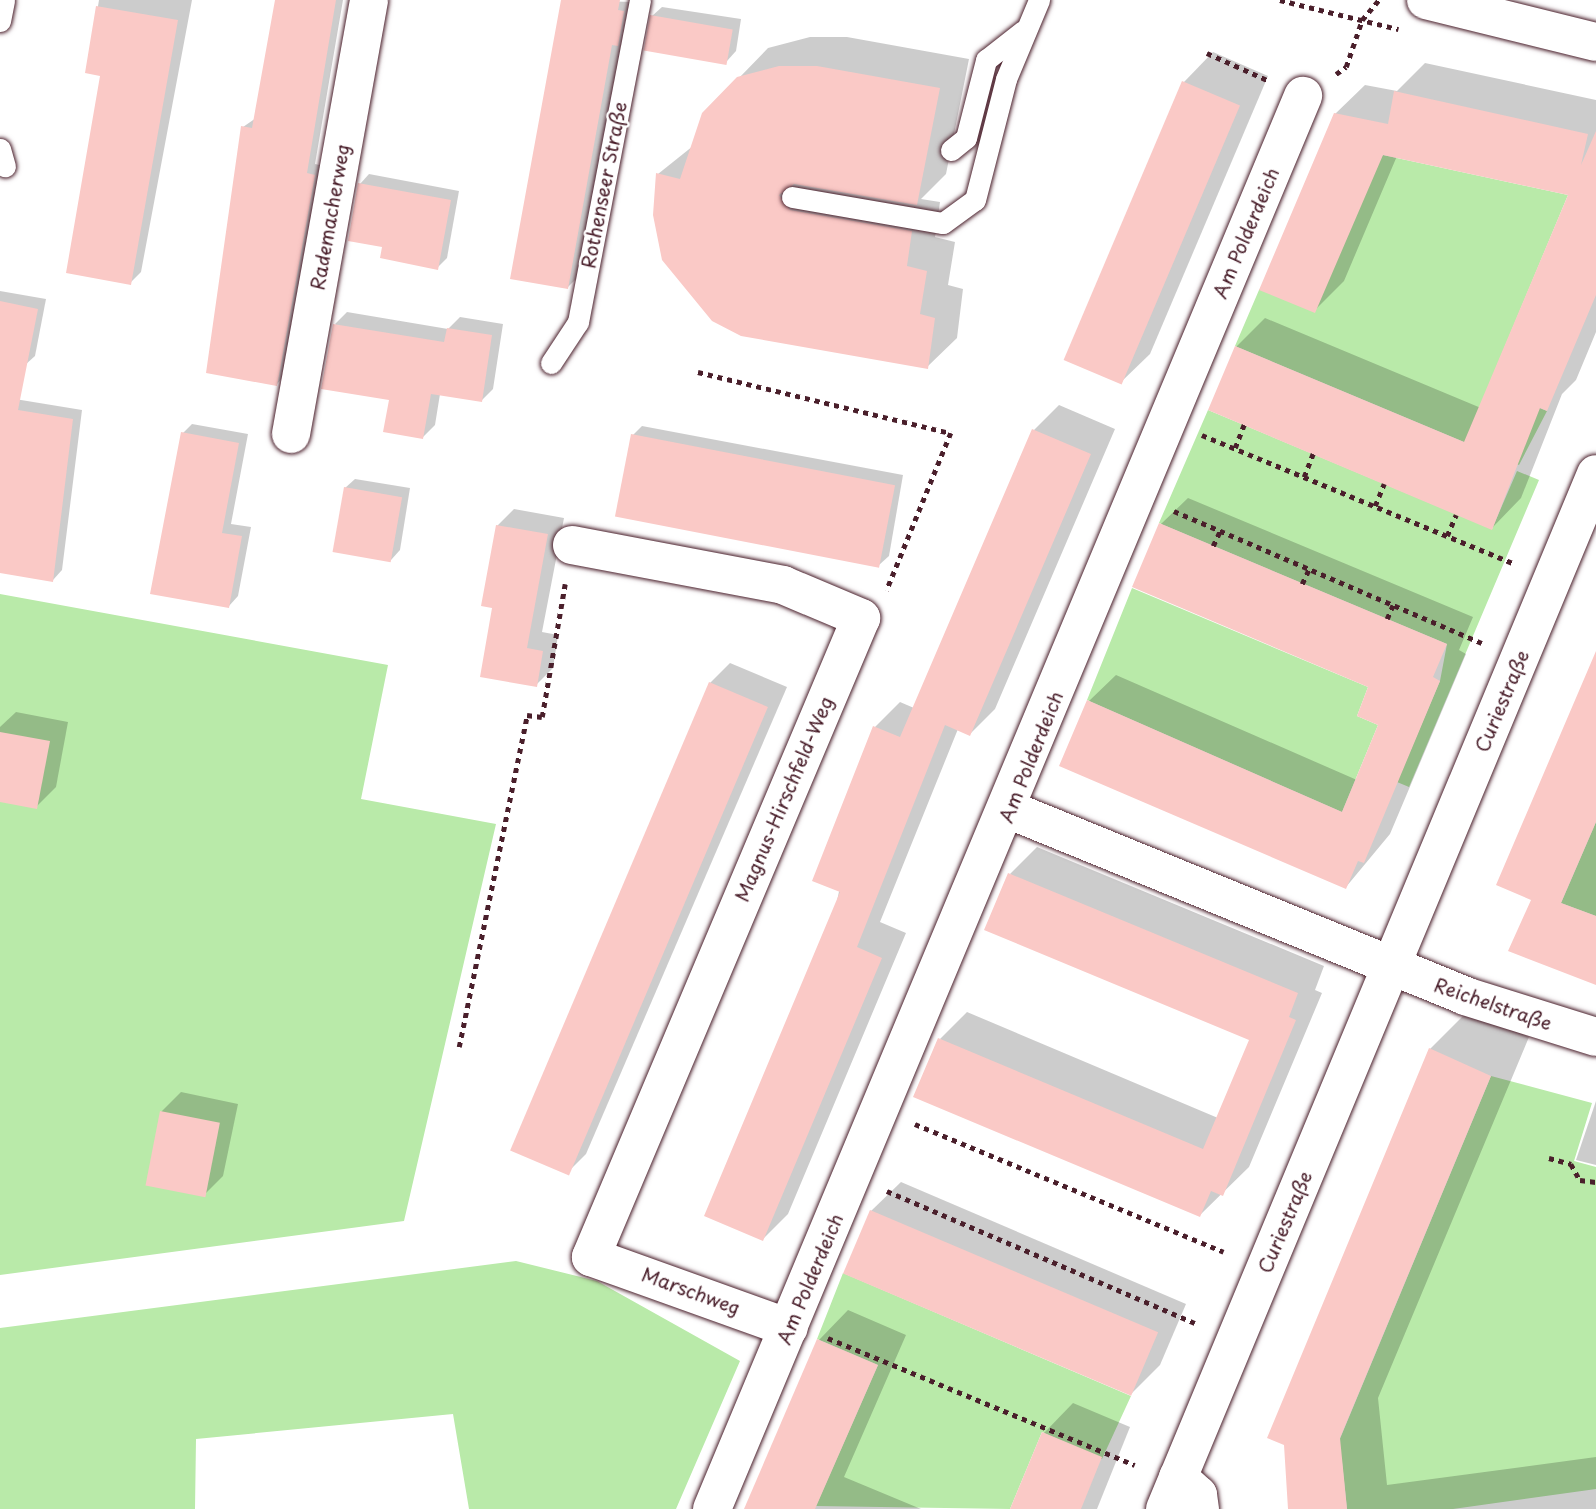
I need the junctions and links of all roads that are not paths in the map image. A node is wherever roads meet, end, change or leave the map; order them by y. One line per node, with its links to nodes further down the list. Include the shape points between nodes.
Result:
1 (4, 0): 6 (lane)
2 (369, 0): 13 (street, Rademacherweg)
3 (640, 0): 12 (lane, Rothenseer Straße, via 578,321)
4 (1039, 0): 7 (lane)
5 (1426, 0): 8 (street)
6 (0, 21)
7 (1023, 31): 10 (lane, via 986,60 966,138); 11 (lane, via 975,200 943,223)
8 (1596, 42)
9 (1303, 96): 16 (street, Am Polderdeich)
10 (951, 150)
11 (792, 197)
12 (551, 363)
13 (291, 434)
14 (1596, 474): 17 (street, Curiestraße)
15 (572, 545): 19 (street, Magnus-Hirschfeld-Weg, via 783,585 861,618)
16 (1010, 810): 17 (street); 20 (street, Am Polderdeich)
17 (1392, 966): 18 (street, Reichelstraße); 21 (street, Curiestraße)
18 (1596, 1037)
19 (592, 1257): 20 (street, Marschweg)
20 (790, 1325): 22 (street, Am Polderdeich)
21 (1171, 1493): 23 (street, Curiestraße, via 1198,1495)
22 (712, 1509)
23 (1200, 1509)

